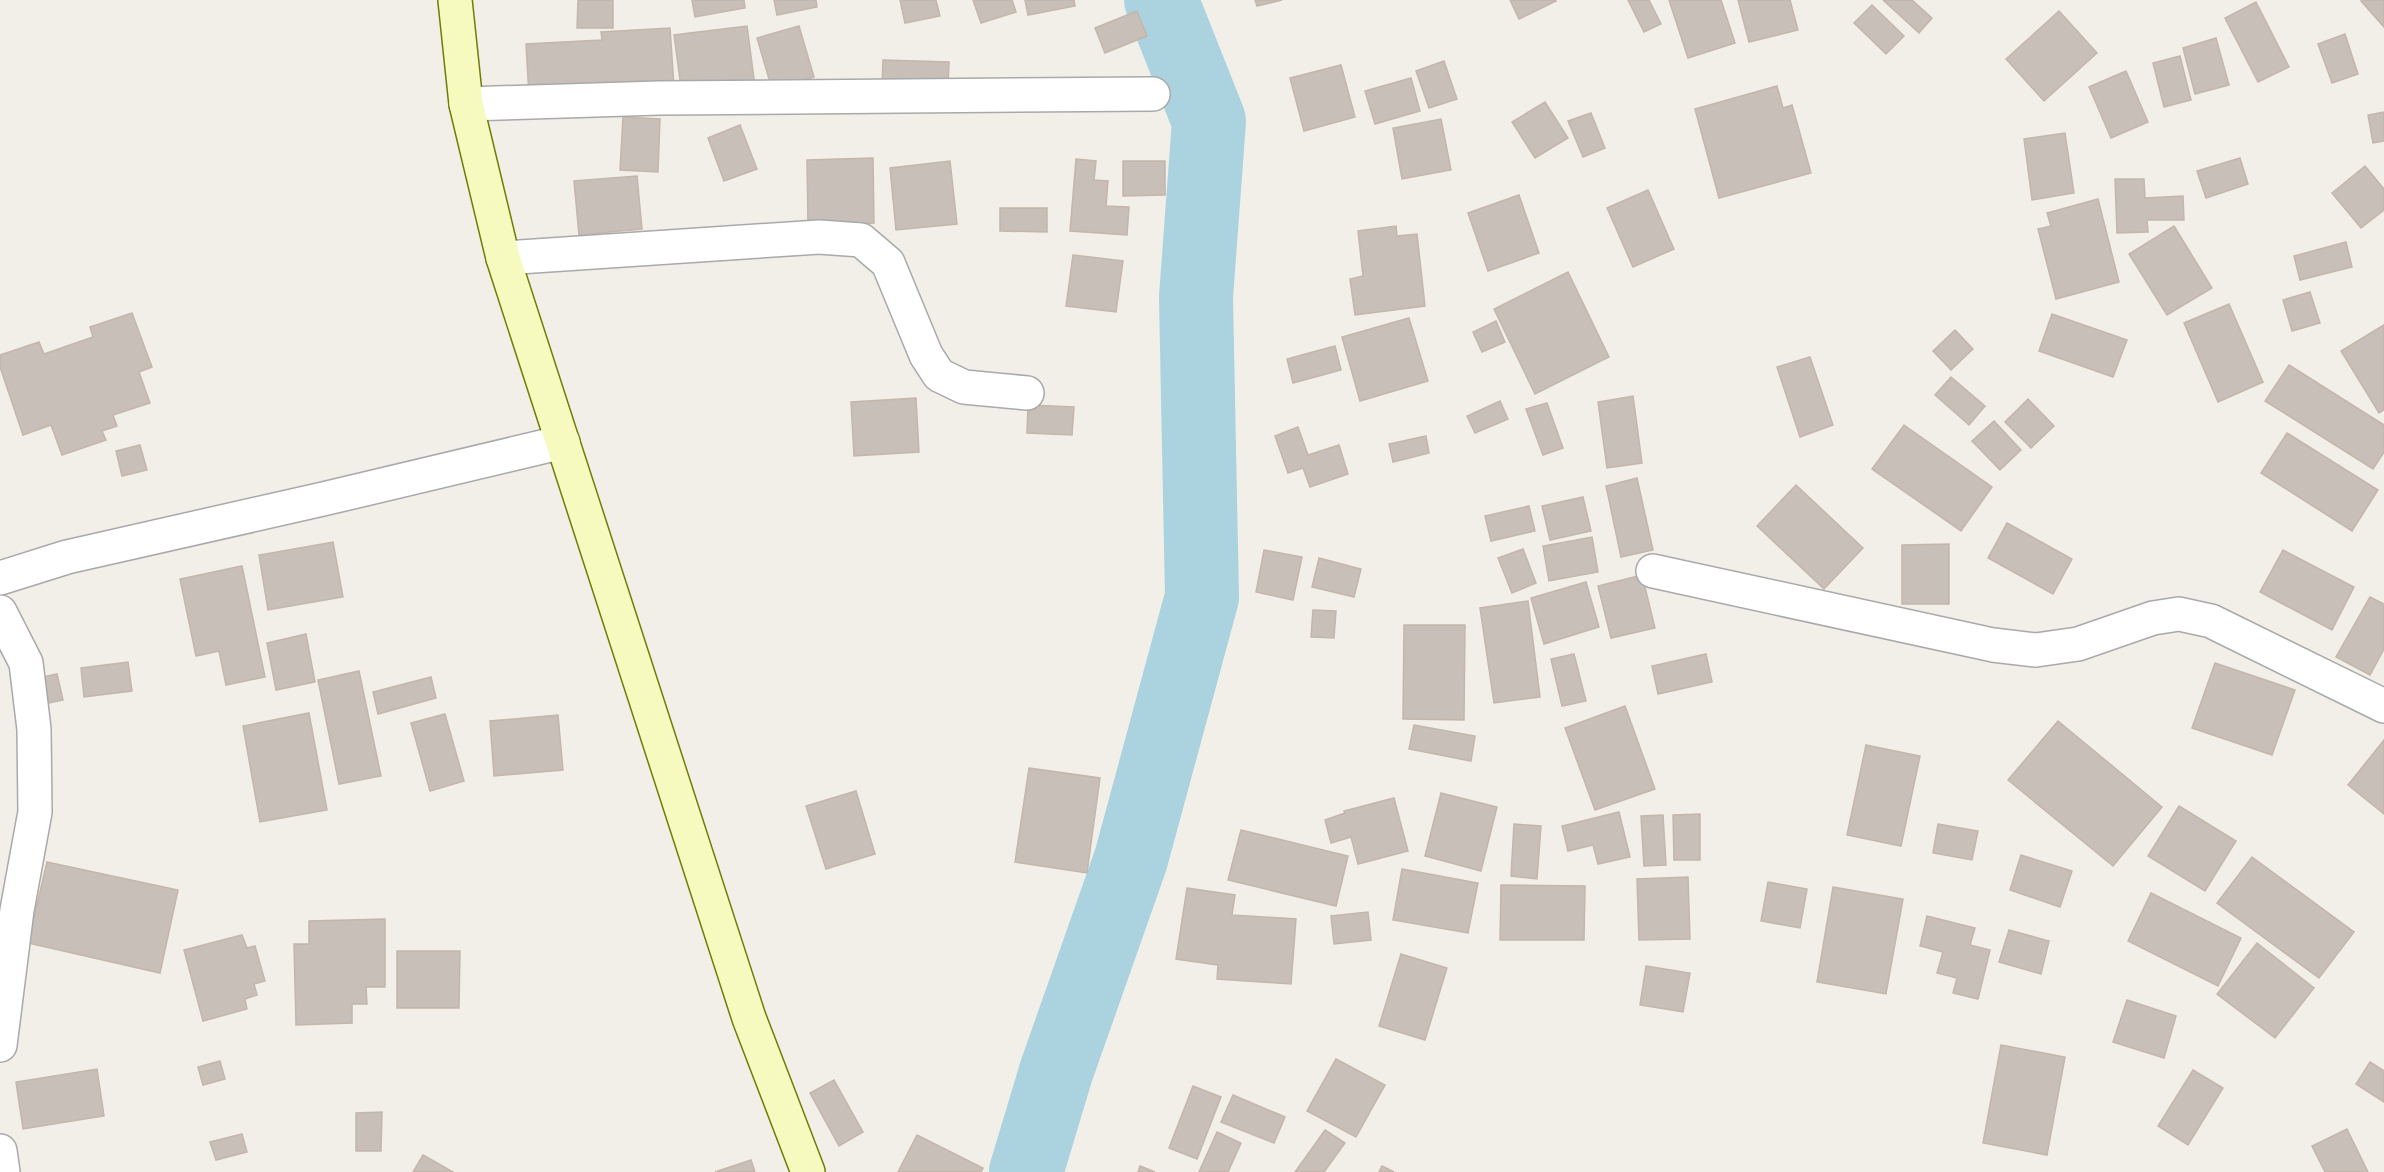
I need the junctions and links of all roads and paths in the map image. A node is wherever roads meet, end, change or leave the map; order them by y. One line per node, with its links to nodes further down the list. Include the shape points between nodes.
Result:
1 (455, 0): 3 (street)
2 (1153, 94): 3 (street)
3 (466, 104): 4 (street)
4 (503, 258): 5 (street, via 819,237 861,240 888,263 926,355 939,375 964,387); 6 (street)
5 (1027, 393)
6 (562, 442): 8 (street, via 67,557); 14 (street, via 749,1018)
7 (1653, 571): 10 (street, via 1993,645 2036,650 2078,644 2153,618 2179,614 2211,621)
8 (0, 578)
9 (0, 612): 11 (street, via 26,663 34,729 35,812 17,910)
10 (2384, 706)
11 (0, 1045)
12 (0, 1151): 13 (street)
13 (3, 1172)
14 (808, 1172)

